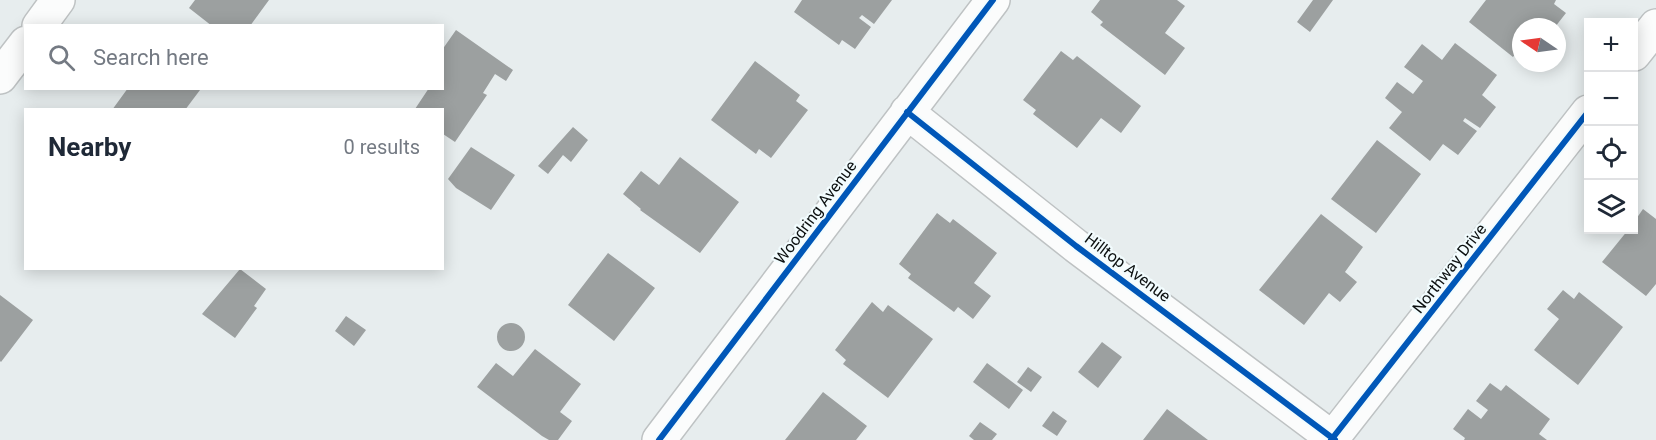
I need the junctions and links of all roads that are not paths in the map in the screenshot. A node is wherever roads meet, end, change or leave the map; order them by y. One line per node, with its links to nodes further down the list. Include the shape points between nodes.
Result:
1 (58, 0): 3 (street)
2 (993, 0): 8 (street, Woodring Avenue)
3 (40, 24)
4 (1656, 26): 6 (street)
5 (24, 46): 7 (street)
6 (1638, 49)
7 (0, 77)
8 (907, 112): 10 (street, Hilltop Avenue, via 1076,246); 11 (street, Woodring Avenue)
9 (1584, 117): 10 (street, Northway Drive)
10 (1333, 439)
11 (659, 440)

